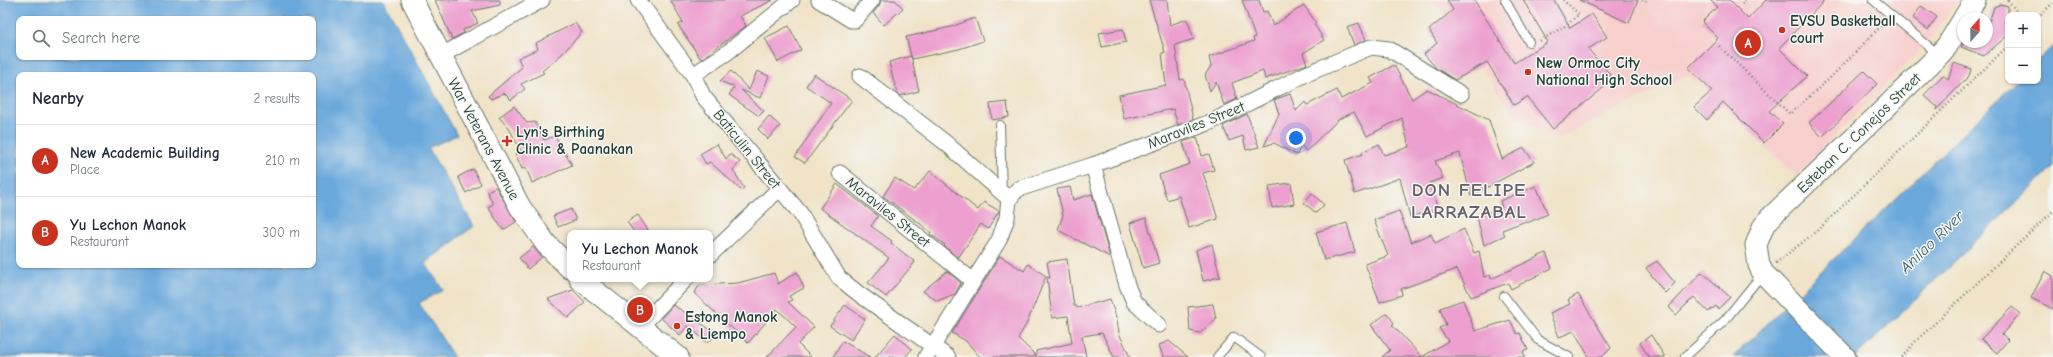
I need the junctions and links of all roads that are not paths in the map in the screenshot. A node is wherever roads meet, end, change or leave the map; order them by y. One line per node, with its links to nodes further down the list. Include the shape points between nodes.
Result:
1 (412, 0): 14 (main road, War Veterans Avenue)
2 (542, 0): 14 (street)
3 (638, 0): 15 (street, Baticulin Street)
4 (792, 0): 15 (street, via 728,52)
5 (818, 0): 6 (street, via 851,20 855,20)
6 (872, 0)
7 (1505, 0): 12 (lane)
8 (1873, 0): 13 (lane)
9 (1975, 0): 10 (main road, Esteban C. Conejos Street)
10 (1968, 12)
11 (1957, 30): 13 (main road, Esteban C. Conejos Street)
12 (1529, 42)
13 (1938, 55): 25 (main road, Esteban C. Conejos Street, via 1770,218 1763,227 1756,245 1758,259)
14 (440, 56): 24 (main road, War Veterans Avenue, via 520,207 546,244)
15 (693, 76): 21 (street, Baticulin Street, via 703,96)
16 (860, 76): 22 (street, via 947,144)
17 (1461, 94): 19 (street, Maraviles Street, via 1389,49 1370,47 1304,75 1211,122)
18 (1000, 125): 22 (lane)
19 (1093, 165): 22 (street, Maraviles Street, via 1018,189); 30 (street, via 1134,302)
20 (840, 173): 26 (street, Maraviles Street)
21 (779, 189): 23 (street); 32 (street, Baticulin Street, via 800,213 839,278)
22 (1005, 196): 26 (street, via 1007,218 999,240)
23 (713, 252)
24 (567, 265)
25 (1766, 276): 38 (lane, via 1725,320); 39 (main road)
26 (973, 281): 32 (street)
27 (584, 282): 31 (main road)
28 (683, 282): 31 (street)
29 (1504, 296): 37 (lane, via 1538,340)
30 (1159, 325)
31 (640, 327): 33 (main road)
32 (929, 351): 34 (street, Baticulin Street)
33 (678, 357)
34 (948, 357)
35 (1217, 357): 36 (lane, via 1234,337)
36 (1261, 357)
37 (1570, 357)
38 (1685, 357)
39 (1845, 357)

